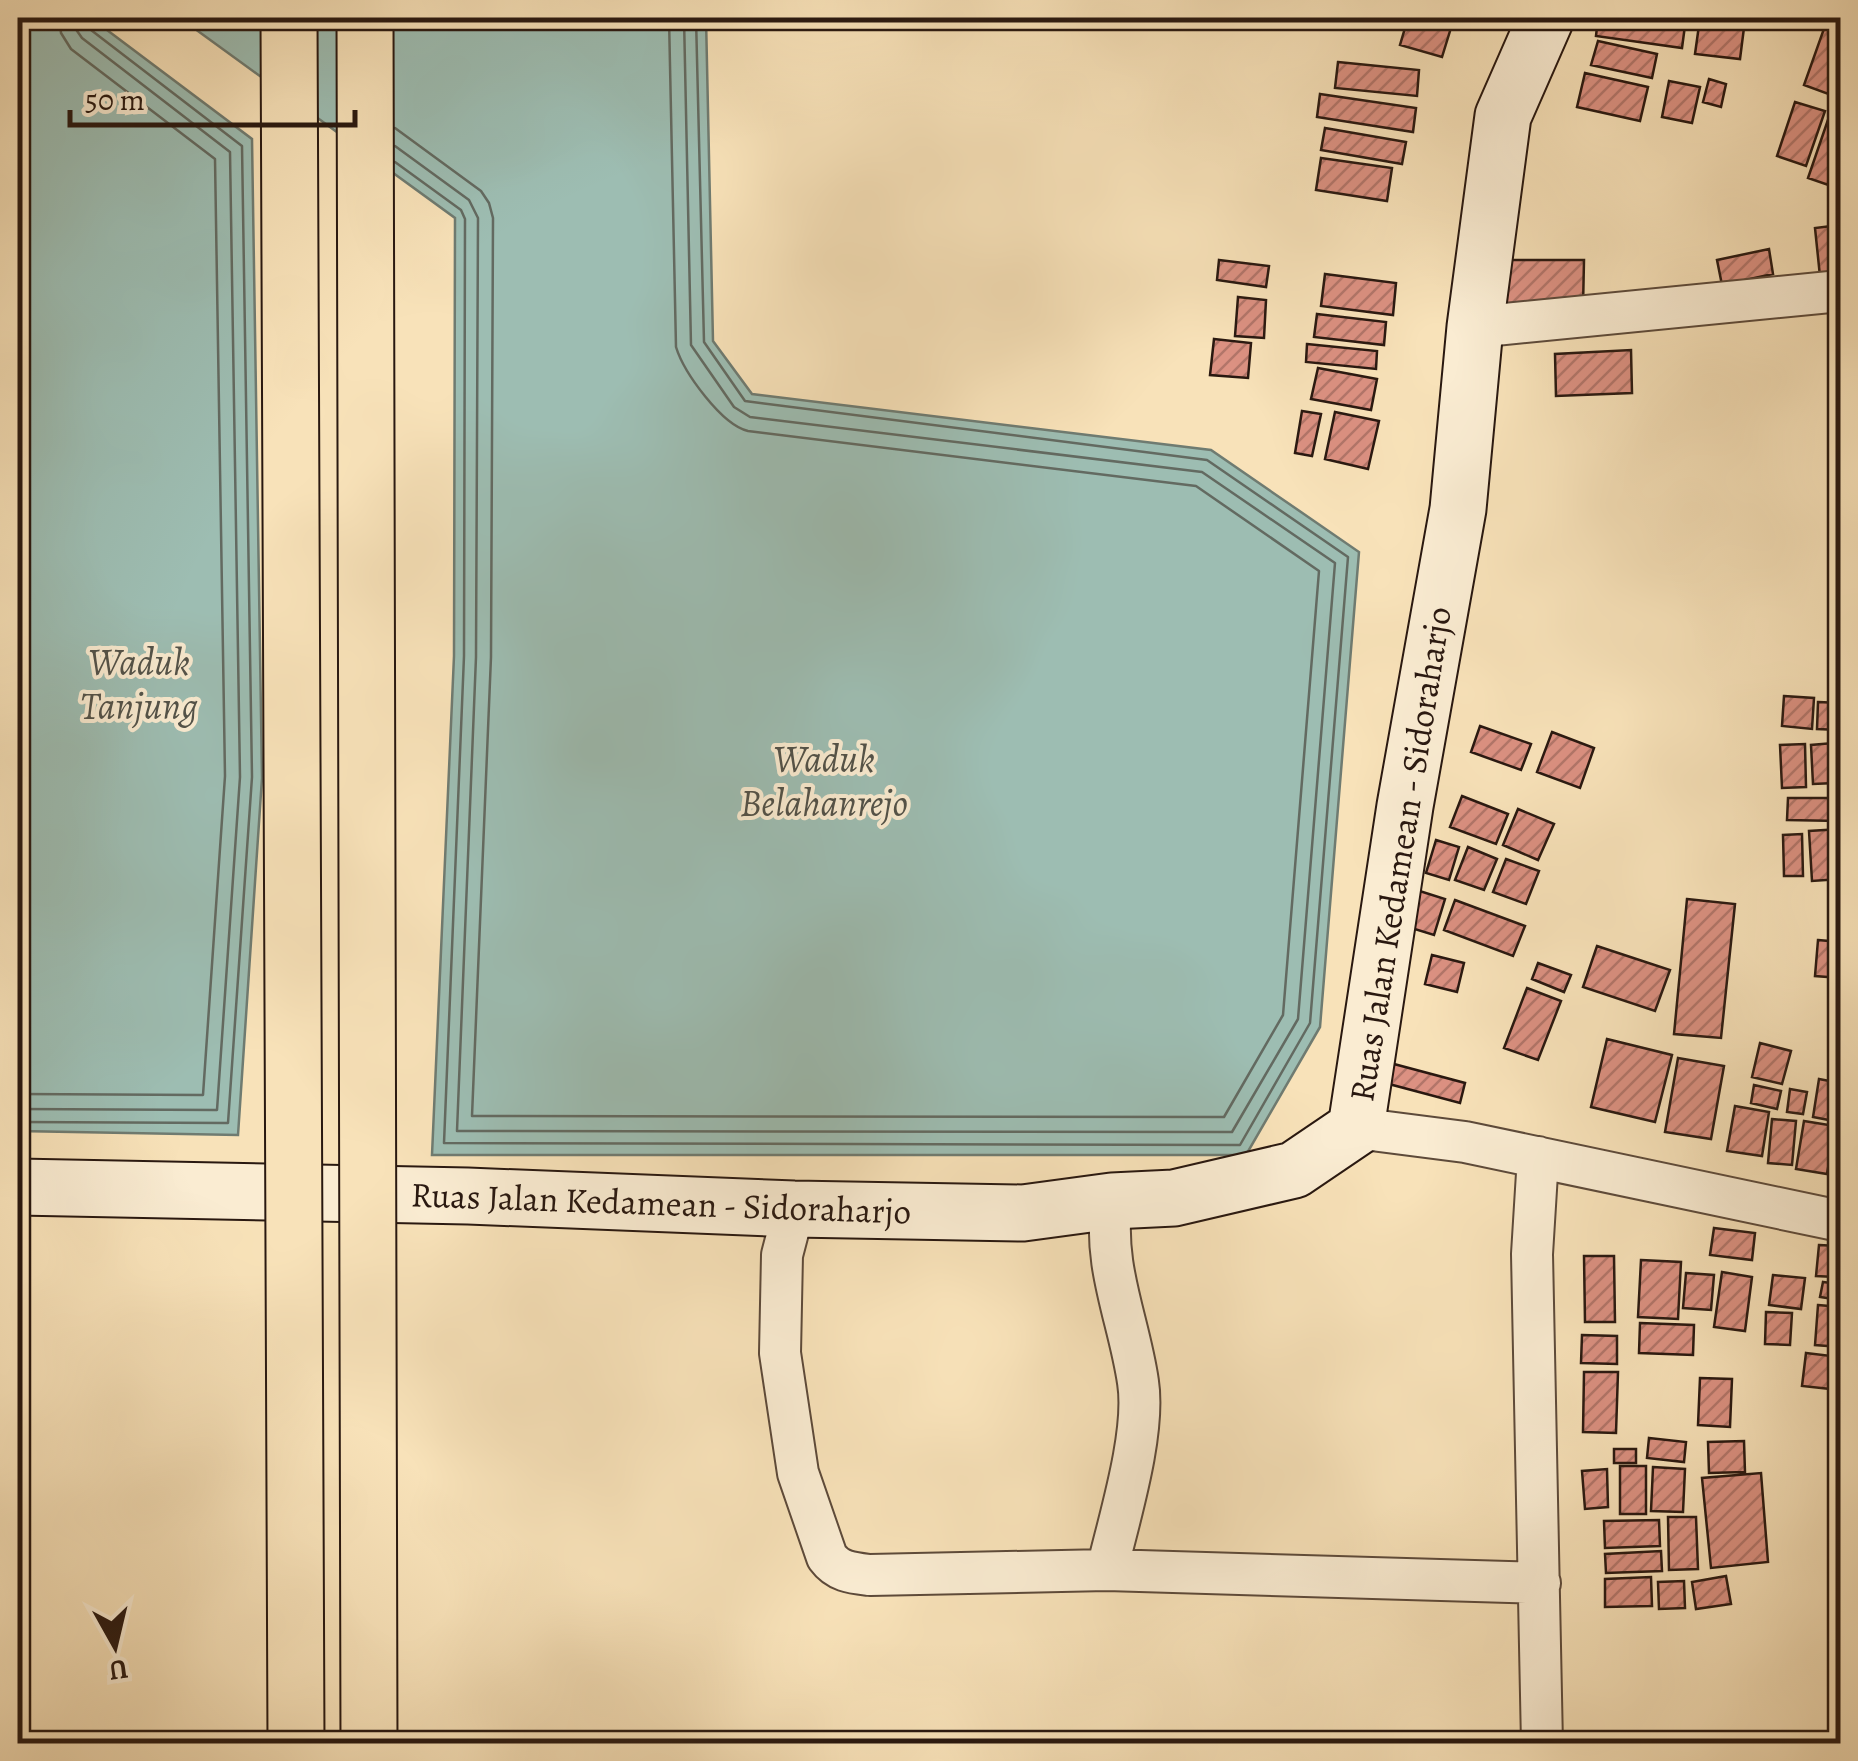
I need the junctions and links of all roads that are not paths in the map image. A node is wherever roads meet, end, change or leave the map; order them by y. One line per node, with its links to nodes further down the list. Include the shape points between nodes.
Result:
1 (290, 18): 14 (highway, bridge)
2 (364, 18): 15 (highway, bridge)
3 (1546, 18): 5 (main road, Ruas Jalan Kedamean - Sidoraharjo, via 1503,116)
4 (1840, 291): 5 (street)
5 (1475, 327): 6 (main road, Ruas Jalan Kedamean - Sidoraharjo, via 1458,509)
6 (1356, 1128): 7 (street); 9 (main road, Ruas Jalan Kedamean - Sidoraharjo, via 1294,1170 1174,1198)
7 (1538, 1157): 11 (street); 13 (street, via 1532,1254)
8 (18, 1187): 10 (main road, Ruas Jalan Kedamean - Sidoraharjo)
9 (1112, 1201): 10 (main road, Ruas Jalan Kedamean - Sidoraharjo, via 1024,1213); 12 (street, via 1113,1277 1139,1385)
10 (794, 1209): 12 (street, via 782,1255 780,1354 798,1473 833,1566 870,1575)
11 (1840, 1222)
12 (1106, 1570): 13 (street)
13 (1540, 1583): 16 (street)
14 (296, 1744)
15 (369, 1744)
16 (1542, 1744)

